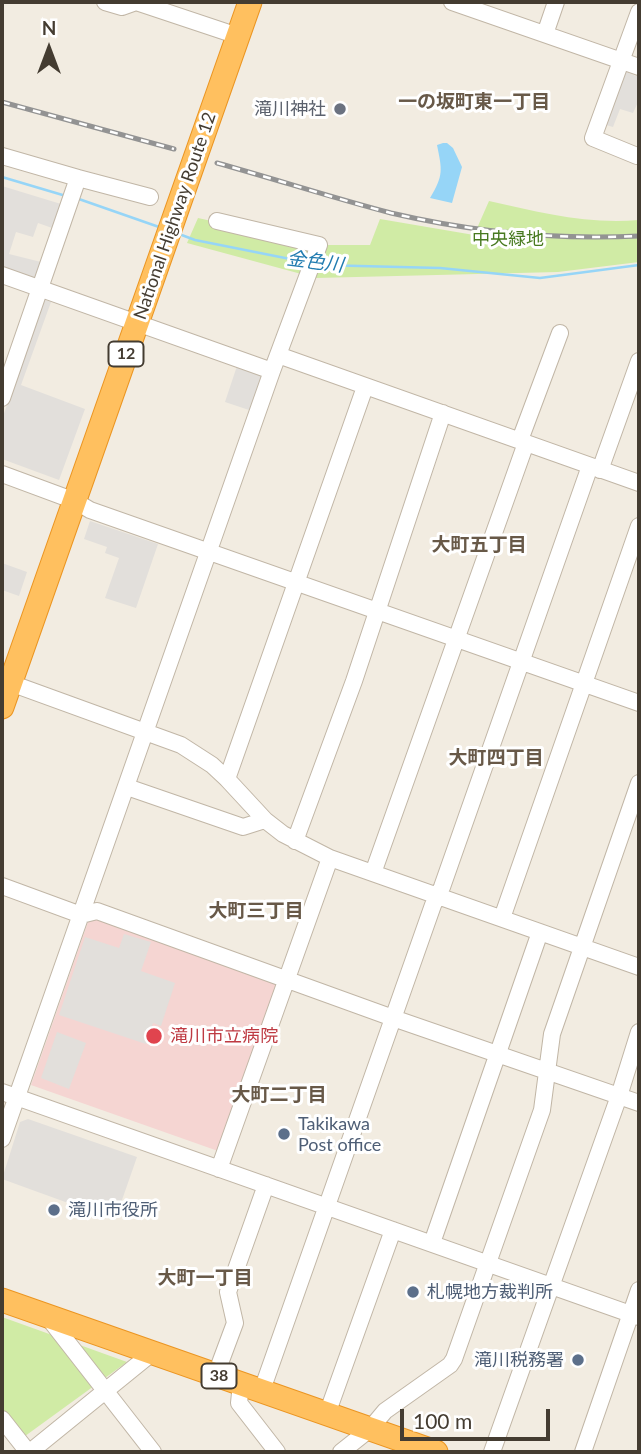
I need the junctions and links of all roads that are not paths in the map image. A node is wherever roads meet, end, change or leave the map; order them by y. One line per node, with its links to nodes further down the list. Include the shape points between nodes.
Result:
1 (105, 2): 7 (street, via 122,7 136,2)
2 (250, 2): 7 (highway, National Highway Route 12 / 12)
3 (452, 2): 6 (street)
4 (556, 2): 6 (street)
5 (639, 12): 8 (street)
6 (545, 34): 8 (street)
7 (238, 36): 17 (highway, National Highway Route 12 / 12)
8 (622, 61): 9 (street); 11 (street, via 593,138)
9 (639, 67)
10 (2, 156): 12 (street)
11 (638, 156)
12 (78, 178): 13 (street); 16 (street)
13 (150, 197)
14 (217, 221): 19 (street, via 319,245)
15 (2, 275): 16 (street)
16 (40, 289): 17 (street); 23 (street)
17 (137, 322): 21 (street); 29 (highway, National Highway Route 12 / 12)
18 (560, 333): 25 (street)
19 (278, 355): 21 (street); 22 (street)
20 (639, 361): 26 (street)
21 (272, 371): 31 (street)
22 (365, 387): 24 (street); 32 (street)
23 (2, 398)
24 (443, 413): 25 (street); 33 (street)
25 (523, 442): 26 (street); 34 (street)
26 (595, 468): 28 (street); 35 (street)
27 (2, 474): 29 (street)
28 (639, 483)
29 (75, 501): 31 (street); 36 (highway, National Highway Route 12 / 12)
30 (639, 526): 37 (street)
31 (209, 553): 32 (street); 40 (street)
32 (297, 583): 33 (street); 41 (street)
33 (377, 611): 34 (street); 45 (street)
34 (456, 640): 35 (street); 47 (street)
35 (521, 662): 37 (street); 49 (street)
36 (6, 682): 39 (highway, National Highway Route 12 / 12); 40 (street)
37 (583, 684): 38 (street); 51 (street)
38 (639, 703)
39 (2, 707)
40 (145, 732): 41 (street, via 181,746); 43 (street)
41 (227, 779): 44 (street)
42 (639, 783): 53 (street)
43 (127, 787): 44 (street, via 243,827); 50 (street)
44 (265, 820): 45 (street)
45 (295, 841): 46 (street)
46 (330, 858): 47 (street); 55 (street)
47 (373, 873): 49 (street)
48 (2, 886): 50 (street)
49 (439, 896): 51 (street); 56 (street)
50 (81, 915): 55 (street, via 97,911); 60 (street)
51 (502, 918): 52 (street)
52 (540, 932): 53 (street); 58 (street)
53 (582, 947): 54 (street); 59 (street, via 552,1034)
54 (639, 967)
55 (286, 979): 56 (street); 64 (street)
56 (393, 1018): 58 (street); 66 (street)
57 (639, 1032): 61 (street)
58 (498, 1053): 59 (street); 68 (street)
59 (546, 1070): 61 (street); 69 (street, via 542,1110)
60 (9, 1094): 63 (street); 64 (street)
61 (619, 1096): 62 (street); 70 (street)
62 (639, 1103)
63 (2, 1139)
64 (219, 1169): 65 (street)
65 (266, 1185): 66 (street); 76 (street, via 228,1292 235,1323)
66 (326, 1207): 67 (street); 77 (street)
67 (393, 1230): 68 (street); 79 (street)
68 (432, 1244): 69 (street)
69 (488, 1264): 70 (street); 81 (street, via 454,1359 384,1410)
70 (552, 1286): 74 (street); 88 (street)
71 (639, 1290): 74 (street)
72 (2, 1300): 73 (highway, 38)
73 (47, 1315): 75 (highway, 38); 78 (street)
74 (635, 1315): 89 (street)
75 (152, 1353): 76 (highway, 38); 78 (street)
76 (216, 1374): 77 (highway, 38)
77 (251, 1387): 79 (highway, 38); 85 (street, via 239,1403)
78 (105, 1393): 83 (street); 84 (street)
79 (327, 1414): 81 (highway, 38)
80 (2, 1419): 83 (street)
81 (370, 1429): 82 (highway, 38); 86 (street)
82 (407, 1447): 87 (highway, 38)
83 (29, 1452)
84 (153, 1452)
85 (277, 1452)
86 (341, 1452)
87 (436, 1452)
88 (492, 1452)
89 (583, 1452)

